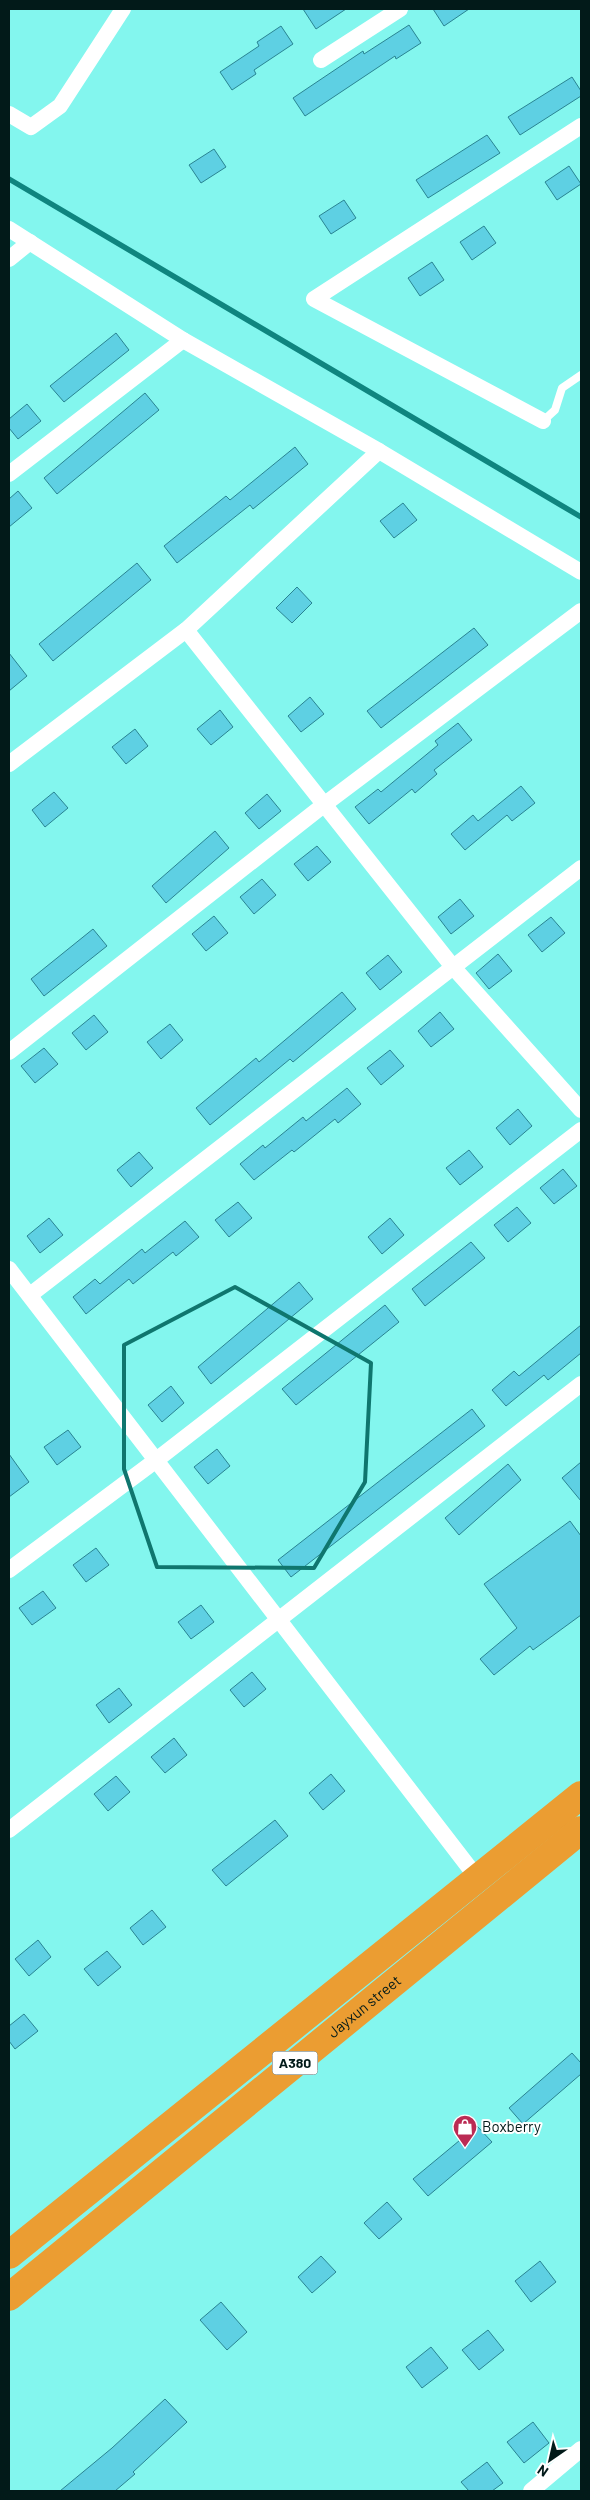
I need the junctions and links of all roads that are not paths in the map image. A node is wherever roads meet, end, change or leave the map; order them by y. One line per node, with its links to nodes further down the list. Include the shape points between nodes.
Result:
1 (123, 9): 4 (street, via 60,106 31,127)
2 (400, 9): 3 (street)
3 (321, 60)
4 (9, 114)
5 (581, 126): 11 (street, via 314,299)
6 (9, 229): 7 (street)
7 (30, 242): 8 (street); 9 (street)
8 (9, 259)
9 (183, 340): 12 (street); 13 (street)
10 (581, 375): 11 (lane, via 562,388 554,410)
11 (543, 422)
12 (379, 451): 14 (street); 16 (street)
13 (9, 474)
14 (581, 572)
15 (581, 611): 18 (street)
16 (186, 630): 17 (street); 18 (street)
17 (9, 764)
18 (325, 804): 20 (street); 21 (street)
19 (581, 868): 20 (street)
20 (453, 967): 22 (street); 25 (street)
21 (9, 1052)
22 (581, 1110)
23 (581, 1130): 27 (street)
24 (9, 1269): 25 (street)
25 (30, 1295): 27 (street)
26 (581, 1384): 29 (street)
27 (155, 1461): 28 (street); 29 (street)
28 (9, 1570)
29 (277, 1620): 31 (street); 33 (street)
30 (581, 1795): 33 (highway, Jayxun street / A380)
31 (9, 1830)
32 (581, 1830): 35 (highway, Jayxun street / A380)
33 (478, 1879): 34 (highway, Jayxun street / A380)
34 (9, 2255)
35 (9, 2297)
36 (581, 2450): 37 (street)
37 (530, 2491)

